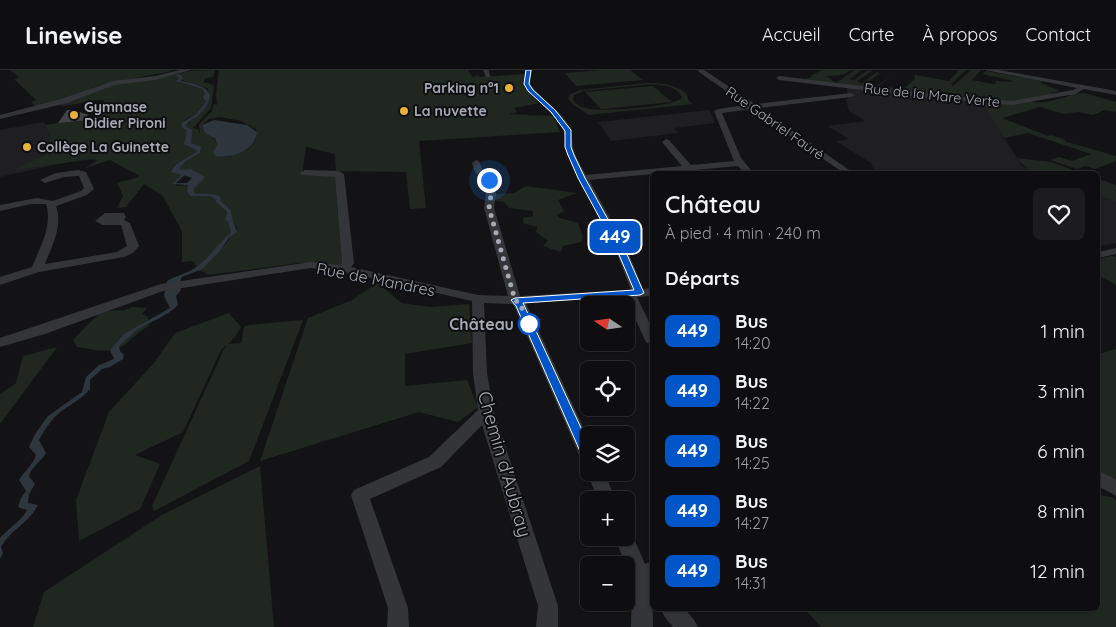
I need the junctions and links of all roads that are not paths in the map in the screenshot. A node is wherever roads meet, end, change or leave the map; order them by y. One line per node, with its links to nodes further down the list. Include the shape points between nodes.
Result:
1 (188, 70): 5 (street)
2 (529, 70): 21 (street, via 527,84 531,91 568,130 568,147)
3 (988, 70): 7 (street)
4 (701, 71): 10 (street, Rue Gabriel Fauré)
5 (172, 74): 11 (street, via 113,83 64,101)
6 (779, 78): 7 (street, Rue de la Mare Verte, via 1012,103 1075,92)
7 (1083, 87): 8 (street)
8 (1116, 92)
9 (850, 96): 10 (street)
10 (750, 106): 14 (street, via 718,112); 18 (street, Rue Gabriel Fauré)
11 (0, 117)
12 (666, 142): 15 (street)
13 (476, 163): 34 (street, via 478,170 489,180 489,208)
14 (741, 163): 15 (street); 17 (street)
15 (689, 168): 16 (street)
16 (657, 171)
17 (748, 171)
18 (847, 171)
19 (650, 172): 21 (street)
20 (306, 173): 29 (street, via 339,174 348,263)
21 (582, 178): 32 (street, via 621,250)
22 (46, 180): 23 (street, via 74,172 83,174 89,189)
23 (51, 205): 24 (street, via 41,200); 28 (street, via 52,229)
24 (0, 208)
25 (117, 220): 28 (street, via 125,223 133,246 129,251)
26 (1116, 251): 27 (street)
27 (1100, 255)
28 (37, 269): 30 (street)
29 (344, 269): 33 (street, Rue de Mandres); 36 (street, Rue de Mandres, via 306,266 150,290 40,331)
30 (0, 281)
31 (650, 292): 32 (street, Rue de Mandres)
32 (634, 293): 34 (street, Rue de Mandres); 35 (street)
33 (478, 299): 34 (street, Rue de Mandres); 37 (street, Chemin d'Aubray, via 480,373)
34 (515, 300): 38 (street, via 520,304)
35 (650, 335)
36 (0, 341)
37 (486, 412): 44 (street, via 435,462 360,495 398,608); 45 (street, Chemin d'Aubray, via 548,606)
38 (580, 438)
39 (1100, 479): 40 (street)
40 (1116, 489)
41 (629, 546): 42 (street)
42 (649, 581): 46 (street)
43 (673, 611): 47 (street)
44 (398, 627)
45 (547, 627)
46 (642, 627)
47 (687, 627)

